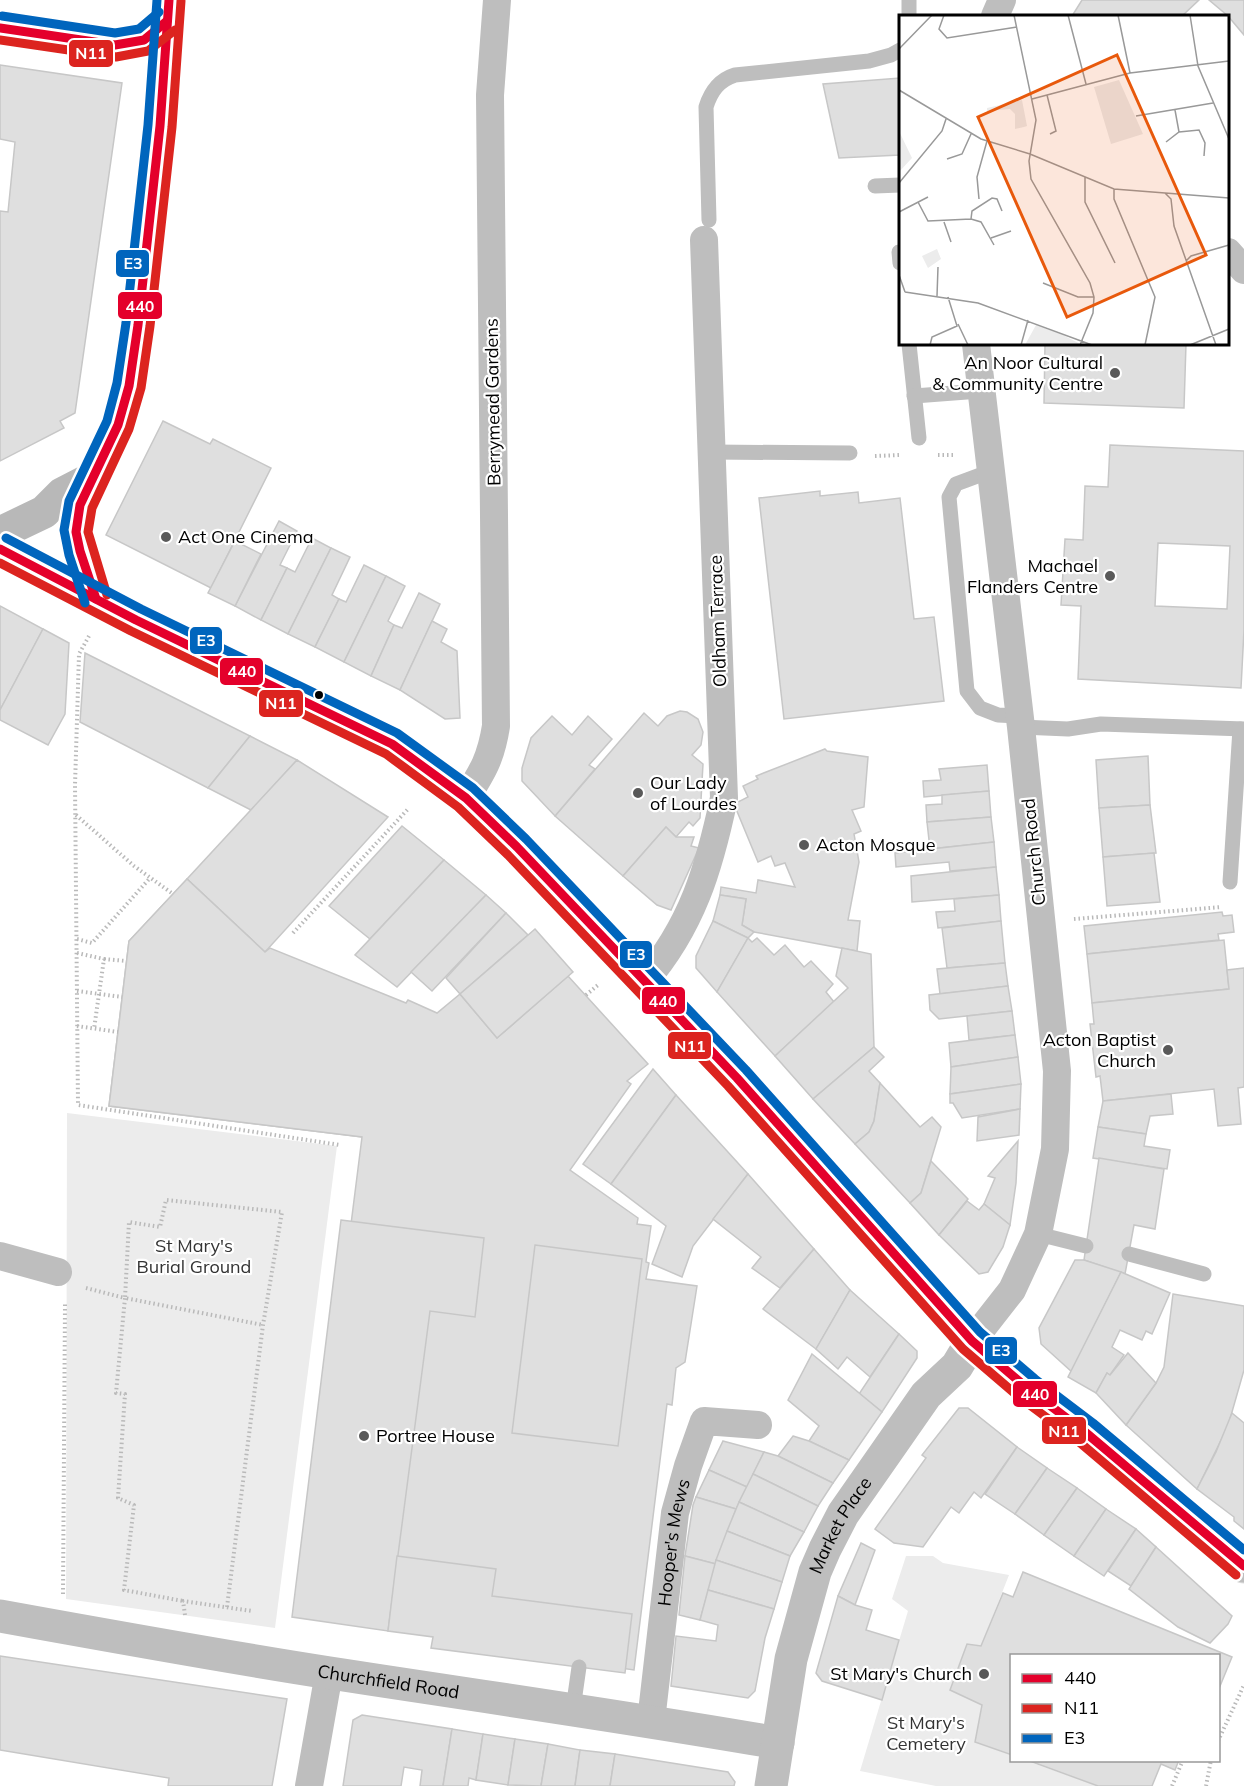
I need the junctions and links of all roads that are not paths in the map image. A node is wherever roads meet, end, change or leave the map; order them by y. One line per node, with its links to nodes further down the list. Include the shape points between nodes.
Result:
1 (498, 0): 28 (street, Berrymead Gardens, via 490,94 496,726 492,750)
2 (1002, 0): 4 (street)
3 (168, 10): 6 (main road, via 144,40); 8 (main road)
4 (995, 15)
5 (0, 28): 6 (main road)
6 (115, 45): 8 (main road, via 152,67)
7 (899, 51): 11 (lane, via 869,61 723,79 710,94 706,107)
8 (162, 99): 22 (main road, via 129,386 118,425)
9 (899, 185): 10 (lane)
10 (875, 186)
11 (706, 230): 19 (street, Oldham Terrace)
12 (1229, 254): 13 (street)
13 (1244, 270)
14 (909, 345): 17 (lane)
15 (975, 345): 16 (street, Church Road)
16 (980, 392): 17 (lane); 21 (street, Church Road)
17 (914, 396): 18 (lane)
18 (919, 438)
19 (712, 452): 20 (lane); 30 (street, Oldham Terrace, via 724,798 715,842 691,911 661,962)
20 (850, 453)
21 (991, 471): 26 (street, Church Road); 26 (lane, via 956,484 949,497 967,692 980,708)
22 (90, 479): 23 (main road, via 63,494 44,512); 25 (main road, via 76,531)
23 (0, 533)
24 (0, 549): 25 (main road)
25 (96, 599): 28 (main road, via 392,744)
26 (1021, 722): 27 (lane, via 1068,729 1101,724); 31 (street, Church Road, via 1057,1071 1055,1149)
27 (1242, 729): 29 (lane)
28 (466, 798): 30 (main road, via 517,846)
29 (1230, 882)
30 (644, 982): 37 (main road, via 737,1078)
31 (1038, 1234): 32 (lane); 37 (street, Church Road, via 1012,1290)
32 (1086, 1246)
33 (1129, 1254): 35 (lane)
34 (0, 1256): 36 (street)
35 (1204, 1274)
36 (68, 1285)
37 (972, 1341): 39 (main road); 45 (main road, Market Place, via 957,1366 926,1395 893,1441 843,1514 825,1549 791,1659)
38 (758, 1425): 44 (street, Hooper's Mews, via 704,1420 675,1513)
39 (1244, 1566)
40 (0, 1616): 42 (main road, Churchfield Road)
41 (579, 1667): 43 (lane)
42 (329, 1673): 43 (main road, Churchfield Road); 46 (street)
43 (573, 1709): 44 (main road, Churchfield Road)
44 (651, 1721): 45 (main road, Churchfield Road)
45 (778, 1743): 47 (main road, Market Place)
46 (309, 1786)
47 (771, 1786)

